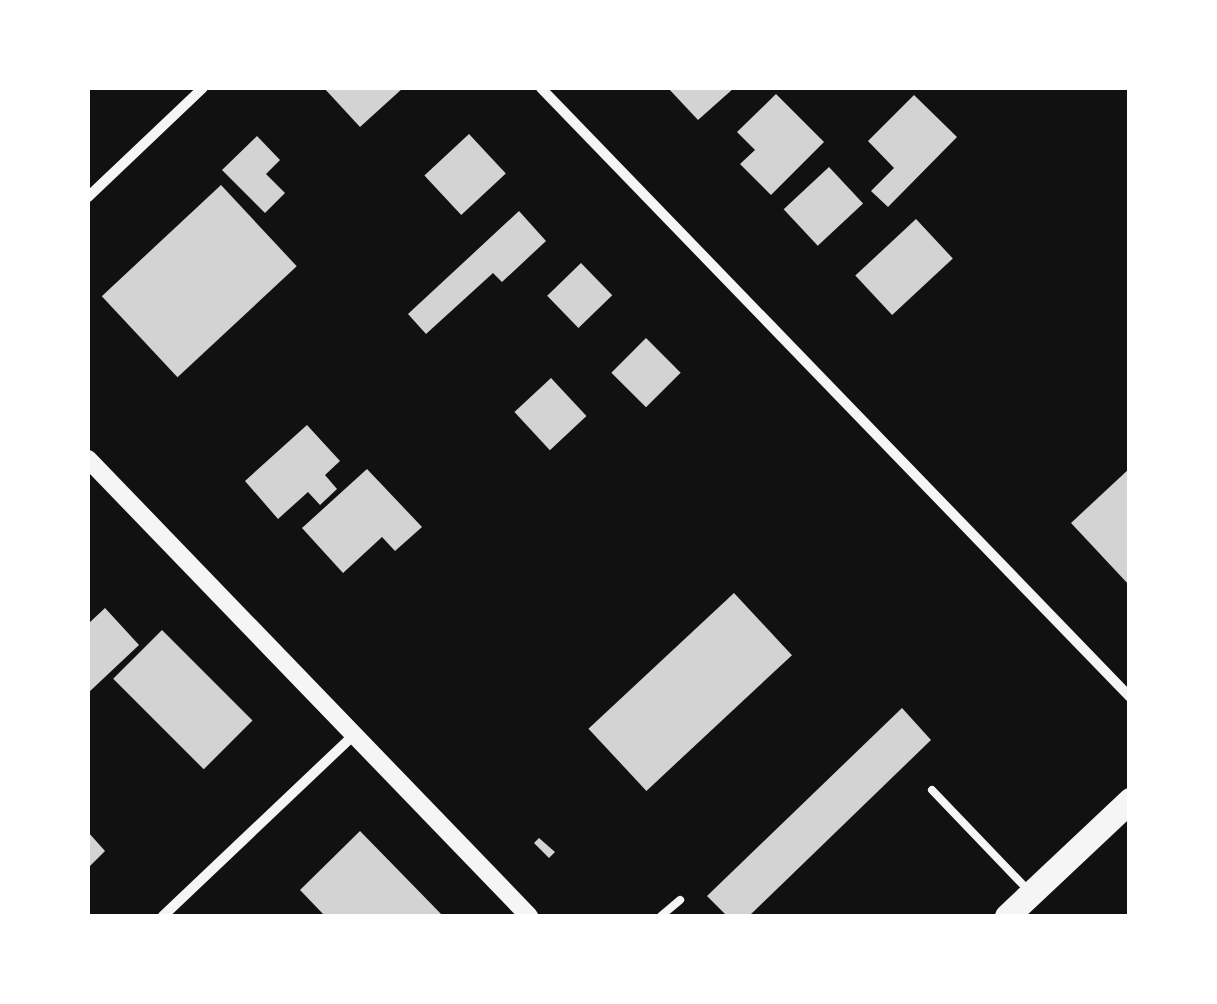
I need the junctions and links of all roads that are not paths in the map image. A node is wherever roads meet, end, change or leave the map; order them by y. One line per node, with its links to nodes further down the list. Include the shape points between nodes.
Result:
1 (202, 88): 3 (street)
2 (541, 88): 5 (street)
3 (88, 197)
4 (88, 459): 6 (street)
5 (1130, 697)
6 (355, 734): 11 (street); 12 (street)
7 (932, 790): 9 (lane)
8 (1130, 800): 9 (main road)
9 (1031, 894): 14 (main road)
10 (680, 900): 13 (lane)
11 (163, 916)
12 (529, 916)
13 (661, 916)
14 (1007, 916)

